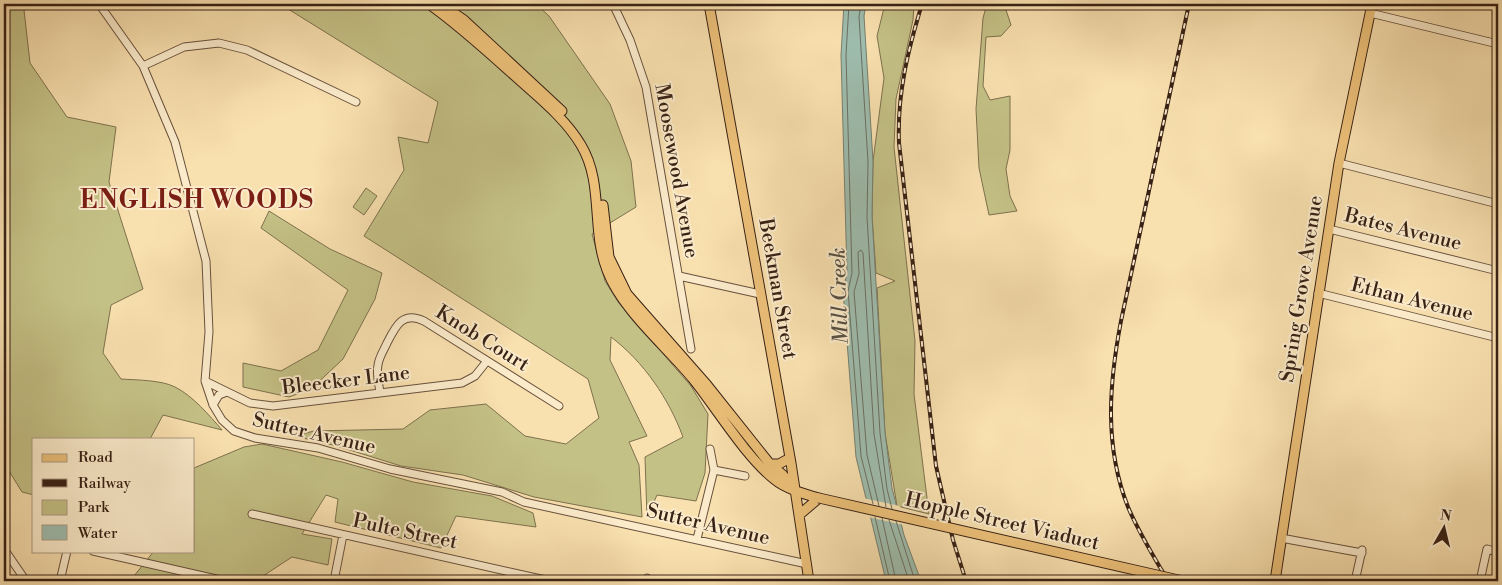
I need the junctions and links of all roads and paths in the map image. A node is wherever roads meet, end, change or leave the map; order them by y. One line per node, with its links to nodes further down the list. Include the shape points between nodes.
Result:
1 (99, 4): 9 (street, Sutter Avenue)
2 (429, 4): 31 (main road, Hopple Street Viaduct, via 460,27 572,131 592,172 600,246 611,281 751,455 774,480)
3 (441, 4): 28 (main road, via 464,20 576,126 590,149 598,174 609,257 619,282)
4 (613, 4): 15 (street, Moosewood Avenue, via 646,87)
5 (709, 4): 17 (main road, Beekman Street)
6 (1372, 4): 7 (main road, Spring Grove Avenue)
7 (1370, 13): 8 (street); 11 (main road, Spring Grove Avenue)
8 (1498, 44)
9 (143, 66): 10 (street, via 184,47 219,43 247,50); 21 (street, Sutter Avenue, via 175,142 206,261 209,332)
10 (356, 102)
11 (1340, 162): 12 (street); 13 (main road, Spring Grove Avenue)
12 (1498, 204)
13 (1329, 228): 14 (street, Bates Avenue); 16 (main road, Spring Grove Avenue)
14 (1498, 271)
15 (679, 276): 17 (street); 19 (street, Moosewood Avenue)
16 (1318, 293): 18 (street, Ethan Avenue); 36 (main road, Spring Grove Avenue)
17 (760, 294): 27 (main road, Beekman Street)
18 (1498, 338)
19 (691, 349)
20 (487, 361): 23 (street, Bleecker Lane, via 475,376 462,383); 23 (street, Knob Court, via 424,321 404,318 396,324 378,365); 25 (street, Knob Court)
21 (205, 381): 22 (street, Bleecker Lane); 24 (street, Sutter Avenue)
22 (227, 392): 23 (street, Bleecker Lane, via 265,406); 24 (street, via 219,395)
23 (380, 393)
24 (213, 405): 37 (street, Sutter Avenue, via 228,426 255,438 318,448 390,470 502,492 524,502)
25 (559, 406)
26 (710, 449): 29 (street)
27 (790, 458): 28 (main road, via 779,464); 31 (main road, Beekman Street)
28 (770, 464): 31 (main road)
29 (714, 470): 30 (street); 37 (street)
30 (745, 476)
31 (796, 490): 32 (main road, Hopple Street Viaduct); 34 (main road, Beekman Street)
32 (815, 499): 34 (main road); 49 (main road, Hopple Street Viaduct, bridge)
33 (252, 514): 35 (street, Pulte Street)
34 (799, 515): 42 (main road, Beekman Street)
35 (343, 535): 46 (street); 47 (street, Pulte Street)
36 (1281, 538): 50 (main road, Spring Grove Avenue); 51 (street, via 1362,551)
37 (697, 540): 42 (street, Sutter Avenue)
38 (4, 549): 43 (street)
39 (67, 552): 44 (street)
40 (97, 552): 45 (street)
41 (1498, 552): 52 (street, via 1487,549)
42 (807, 564): 48 (main road, Beekman Street)
43 (26, 581)
44 (60, 581)
45 (225, 581)
46 (334, 581)
47 (550, 581)
48 (809, 581)
49 (1183, 581)
50 (1275, 581)
51 (1356, 581)
52 (1480, 581)

